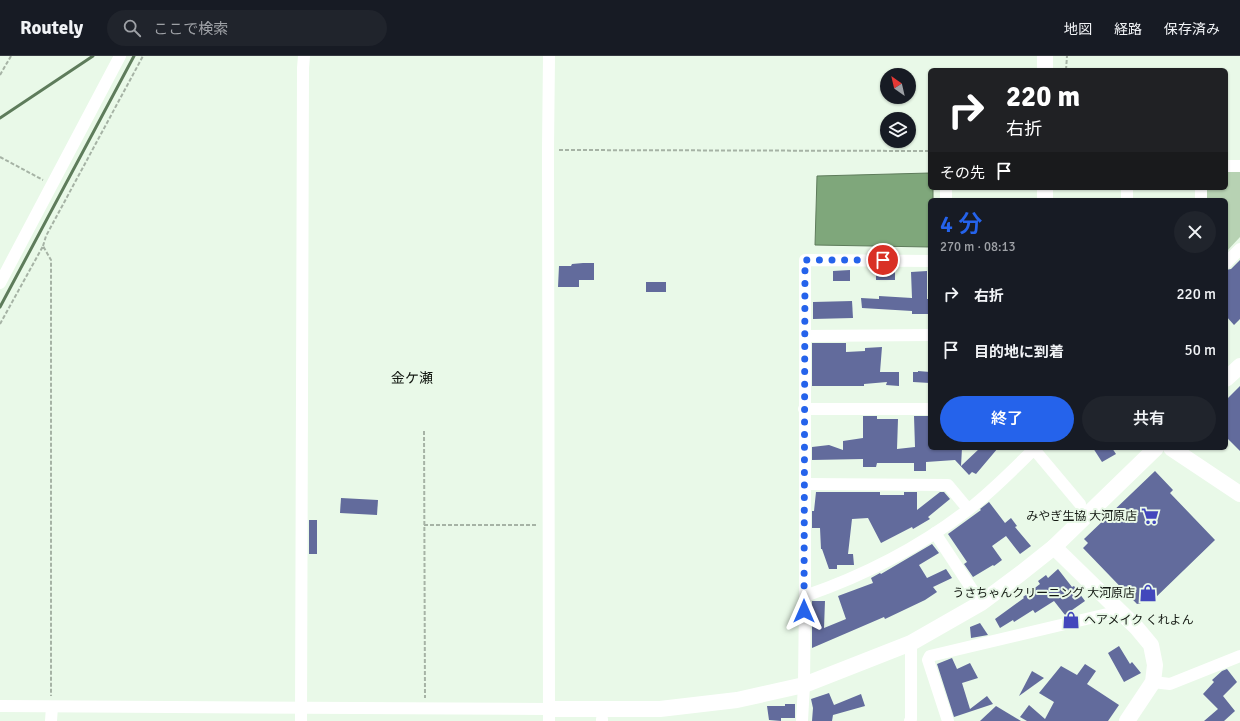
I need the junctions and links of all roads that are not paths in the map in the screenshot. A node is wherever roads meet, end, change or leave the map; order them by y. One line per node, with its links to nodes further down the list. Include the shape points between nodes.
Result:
1 (120, 56): 11 (street)
2 (304, 56): 39 (street)
3 (549, 56): 40 (street)
4 (1045, 56): 5 (street)
5 (1045, 68)
6 (1228, 166): 7 (street)
7 (1240, 166)
8 (1240, 249): 10 (street)
9 (928, 261): 13 (street, via 805,260)
10 (1228, 261)
11 (0, 283)
12 (928, 335): 13 (street)
13 (805, 336): 16 (street)
14 (1240, 366): 15 (street)
15 (1228, 377)
16 (804, 409): 17 (street); 22 (street)
17 (928, 409)
18 (1032, 450): 25 (street, via 1001,482)
19 (1036, 450): 24 (street)
20 (1154, 450): 27 (street)
21 (1175, 450): 23 (street)
22 (805, 484): 25 (street, via 948,485); 28 (street)
23 (1240, 494)
24 (1080, 504)
25 (968, 509): 26 (street)
26 (935, 533): 28 (street, via 874,568); 29 (street)
27 (1054, 547): 29 (street); 30 (street)
28 (805, 596): 36 (street)
29 (981, 603): 31 (street)
30 (1120, 611): 33 (street, via 930,656); 35 (street, via 1151,645 1155,665)
31 (912, 643): 34 (street); 36 (street)
32 (1240, 656): 35 (street, via 1170,684)
33 (928, 660): 34 (street); 45 (street)
34 (912, 661): 44 (street)
35 (1153, 682): 46 (street)
36 (804, 685): 40 (street, via 737,700 660,709); 43 (street)
37 (0, 706): 38 (street)
38 (52, 707): 39 (street); 41 (street)
39 (301, 707): 40 (street, via 425,708); 42 (street)
40 (549, 715)
41 (52, 721)
42 (301, 721)
43 (802, 721)
44 (910, 721)
45 (948, 721)
46 (1127, 721)

